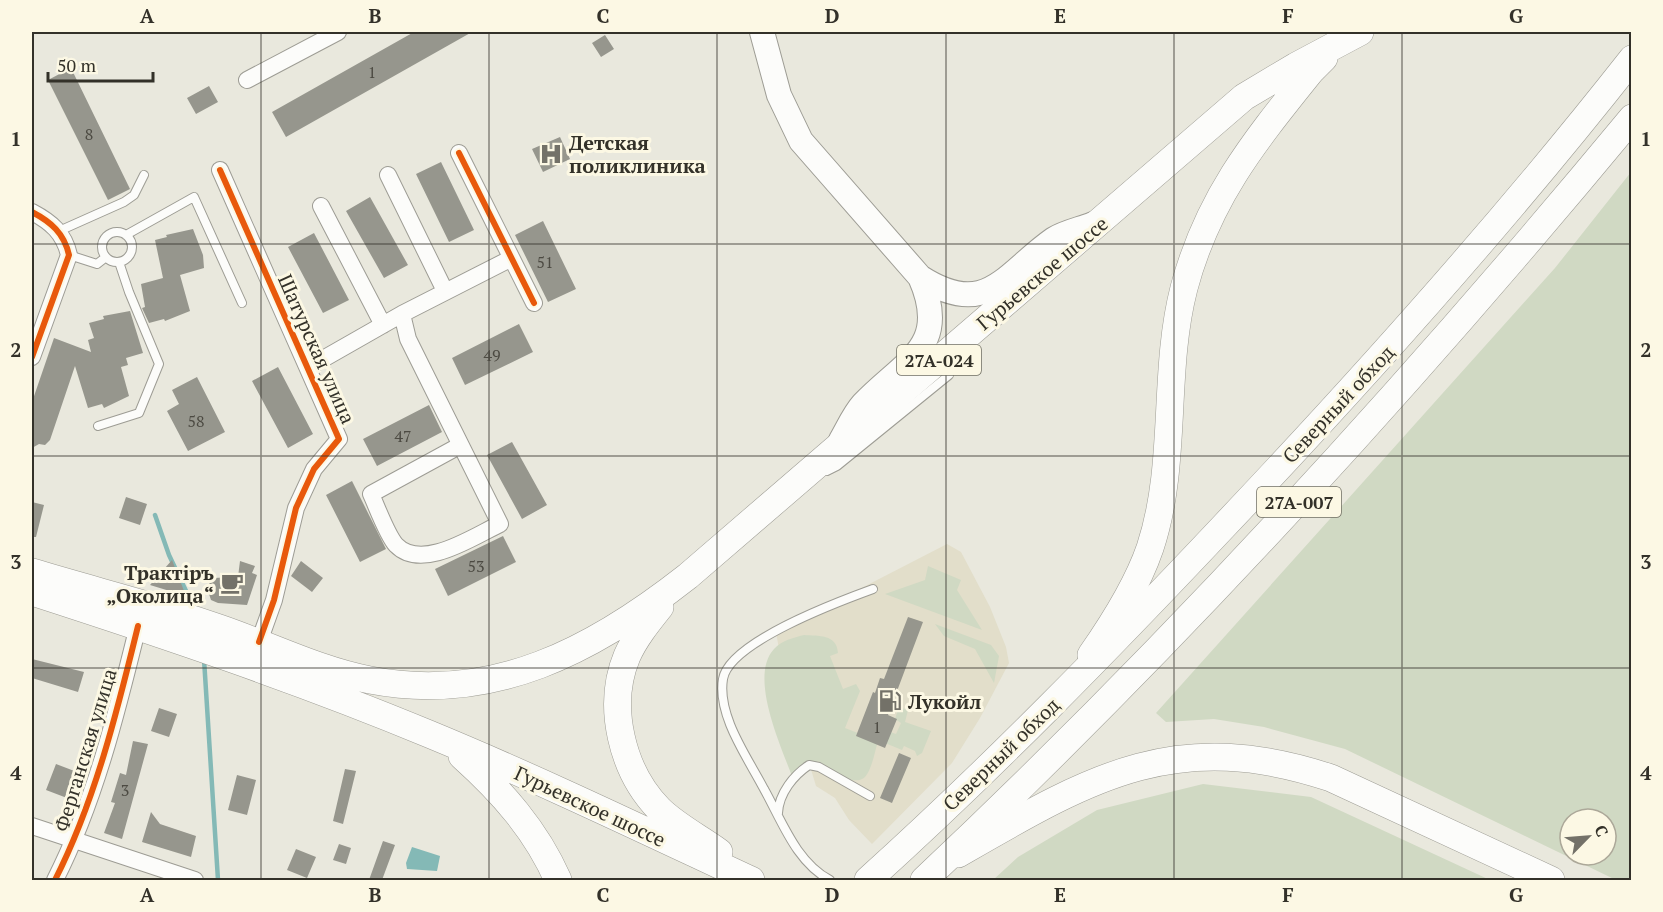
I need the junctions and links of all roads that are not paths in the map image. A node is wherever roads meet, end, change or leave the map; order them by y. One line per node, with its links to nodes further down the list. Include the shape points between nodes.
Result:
1 (338, 32): 5 (street)
2 (762, 32): 20 (main road, via 779,95 801,141)
3 (1340, 35): 13 (main road, Гурьевское шоссе / 27А-024, via 1244,97); 40 (main road, via 1222,189 1206,224 1176,326 1163,492 1150,548 1101,640)
4 (1632, 58): 40 (main road, Северный обход / 27А-007, via 1579,126 1375,364)
5 (247, 80)
6 (1632, 118): 46 (main road, Северный обход / 27А-007, via 1474,306 1317,482 1200,608)
7 (459, 153): 18 (street)
8 (220, 170): 27 (street, Шатурская улица)
9 (144, 175): 14 (lane, via 134,195 124,202)
10 (388, 175): 21 (street)
11 (321, 206): 25 (street)
12 (32, 212): 14 (street)
13 (1105, 219): 20 (main road, via 1056,238 1003,283 986,292 949,291); 31 (main road, Гурьевское шоссе / 27А-024)
14 (59, 231): 16 (street)
15 (126, 235): 17 (lane, via 108,235 102,248); 19 (lane, via 132,248 128,257); 22 (lane, via 194,197)
16 (69, 255): 17 (lane, via 97,264); 26 (street)
17 (106, 257): 19 (lane)
18 (510, 259): 21 (street); 23 (street)
19 (119, 262): 29 (lane, via 159,364 139,413)
20 (920, 277): 31 (main road, via 932,316 926,340 919,352 861,406)
21 (445, 291): 24 (street)
22 (242, 303)
23 (534, 303)
24 (402, 314): 25 (street); 30 (street, via 408,339)
25 (383, 326): 27 (street)
26 (32, 357)
27 (309, 367): 39 (street, Шатурская улица, via 339,439 314,469 296,508)
28 (949, 375): 32 (lane, via 837,466)
29 (98, 426)
30 (459, 446): 30 (street, via 500,524 439,553 416,556 396,545 370,494)
31 (837, 447): 32 (main road, Гурьевское шоссе / 27А-024)
32 (787, 490): 34 (main road, Гурьевское шоссе / 27А-024)
33 (32, 572): 38 (main road)
34 (682, 580): 39 (main road, via 644,609 572,653 514,675 470,683 410,685 370,680); 51 (main road, via 641,631 622,673 617,707 628,763 660,810)
35 (873, 589): 43 (lane, via 829,604 760,639 738,655 723,677 724,703 738,740)
36 (32, 592): 37 (main road)
37 (138, 626): 38 (main road); 45 (street, Ферганская улица)
38 (202, 636): 39 (main road); 41 (main road)
39 (267, 645)
40 (1040, 717): 53 (main road, Северный обход / 27А-007)
41 (429, 734): 49 (main road, via 460,755 499,791 538,841); 50 (main road, Гурьевское шоссе)
42 (870, 796): 43 (lane, via 809,765 788,786 778,805)
43 (778, 814): 52 (lane, via 803,860)
44 (32, 826): 45 (street)
45 (76, 840): 47 (street, Ферганская улица); 48 (street)
46 (933, 872): 54 (main road, via 1056,798 1099,778 1149,764 1213,756 1293,765 1331,778)
47 (55, 880)
48 (195, 880)
49 (558, 880)
50 (751, 880)
51 (758, 880)
52 (830, 880)
53 (868, 880)
54 (1551, 880)

